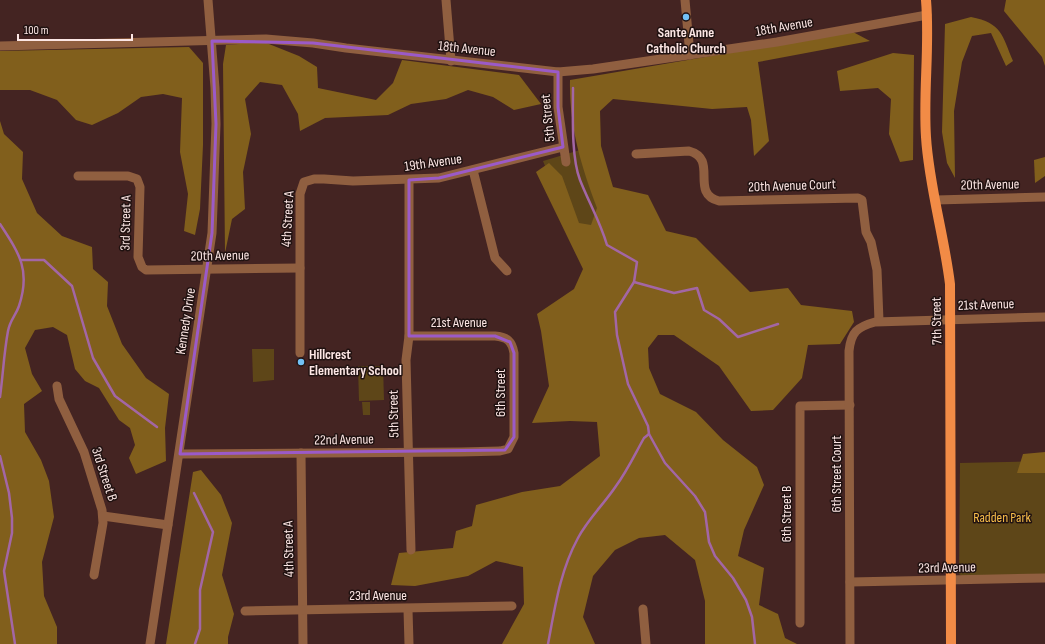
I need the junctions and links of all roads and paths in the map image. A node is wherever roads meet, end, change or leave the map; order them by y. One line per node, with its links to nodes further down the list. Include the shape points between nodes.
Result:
1 (208, 0): 6 (street, Kennedy Drive)
2 (446, 0): 9 (street)
3 (685, 0): 8 (street)
4 (926, 0): 5 (main road, 7th Street)
5 (927, 15): 8 (street, 18th Avenue); 19 (main road, 7th Street, via 926,136)
6 (212, 41): 7 (street, 18th Avenue); 9 (street, 18th Avenue, via 266,40 313,43); 22 (street, Kennedy Drive, via 216,164)
7 (0, 46)
8 (690, 55): 10 (street, 18th Avenue)
9 (451, 61): 10 (street, 18th Avenue)
10 (558, 72): 11 (street, 5th Street, via 558,107)
11 (563, 147): 13 (street, 5th Street); 14 (street, 19th Avenue)
12 (636, 154): 26 (street, 20th Avenue Court, via 695,152 704,163 706,193 719,201 858,198 862,200 866,232 876,261)
13 (566, 162)
14 (473, 170): 16 (street, 19th Avenue, via 439,178); 23 (street, via 495,258)
15 (78, 176): 20 (street, 3rd Street A, via 128,176 137,179 140,187 138,257)
16 (409, 180): 17 (street, 19th Avenue, via 324,179); 27 (street, 5th Street)
17 (304, 182): 21 (street, 4th Street A, via 300,194)
18 (1045, 197): 19 (street, 20th Avenue)
19 (936, 200): 25 (main road, 7th Street, via 947,258)
20 (142, 267): 22 (street, 20th Avenue, via 150,270)
21 (300, 268): 22 (street, 20th Avenue); 29 (street, 4th Street A)
22 (207, 269): 35 (street, Kennedy Drive)
23 (507, 271)
24 (1045, 317): 25 (street, 21st Avenue)
25 (950, 320): 26 (street, 21st Avenue); 41 (main road, 7th Street)
26 (879, 321): 31 (street, 6th Street Court, via 858,328 851,340)
27 (409, 336): 28 (street, 21st Avenue, via 495,336); 33 (street, 5th Street, via 406,360)
28 (507, 339): 32 (street, 6th Street, via 513,346 514,353 514,437)
29 (300, 353)
30 (57, 386): 36 (street, 3rd Street B, via 59,399 86,458)
31 (850, 406): 42 (street, 6th Street Court); 48 (street, 6th Street B, via 800,406)
32 (508, 449): 33 (street, 22nd Avenue)
33 (407, 452): 34 (street, 22nd Avenue); 38 (street, 5th Street)
34 (301, 453): 35 (street, 22nd Avenue); 45 (street, 4th Street A)
35 (180, 454): 37 (street, Kennedy Drive)
36 (103, 516): 37 (street); 39 (street, 3rd Street B)
37 (168, 525): 49 (street, Kennedy Drive)
38 (410, 550)
39 (94, 575)
40 (1045, 578): 41 (street, 23rd Avenue)
41 (951, 581): 42 (street, 23rd Avenue); 54 (main road, 7th Street)
42 (850, 582): 53 (street, 6th Street Court)
43 (512, 606): 46 (street, 23rd Avenue)
44 (643, 609): 52 (street)
45 (303, 610): 46 (street, 23rd Avenue); 47 (street, 23rd Avenue); 50 (street, 4th Street A)
46 (408, 610): 51 (street)
47 (244, 611)
48 (800, 622)
49 (150, 644)
50 (303, 644)
51 (409, 644)
52 (646, 644)
53 (850, 644)
54 (951, 644)

